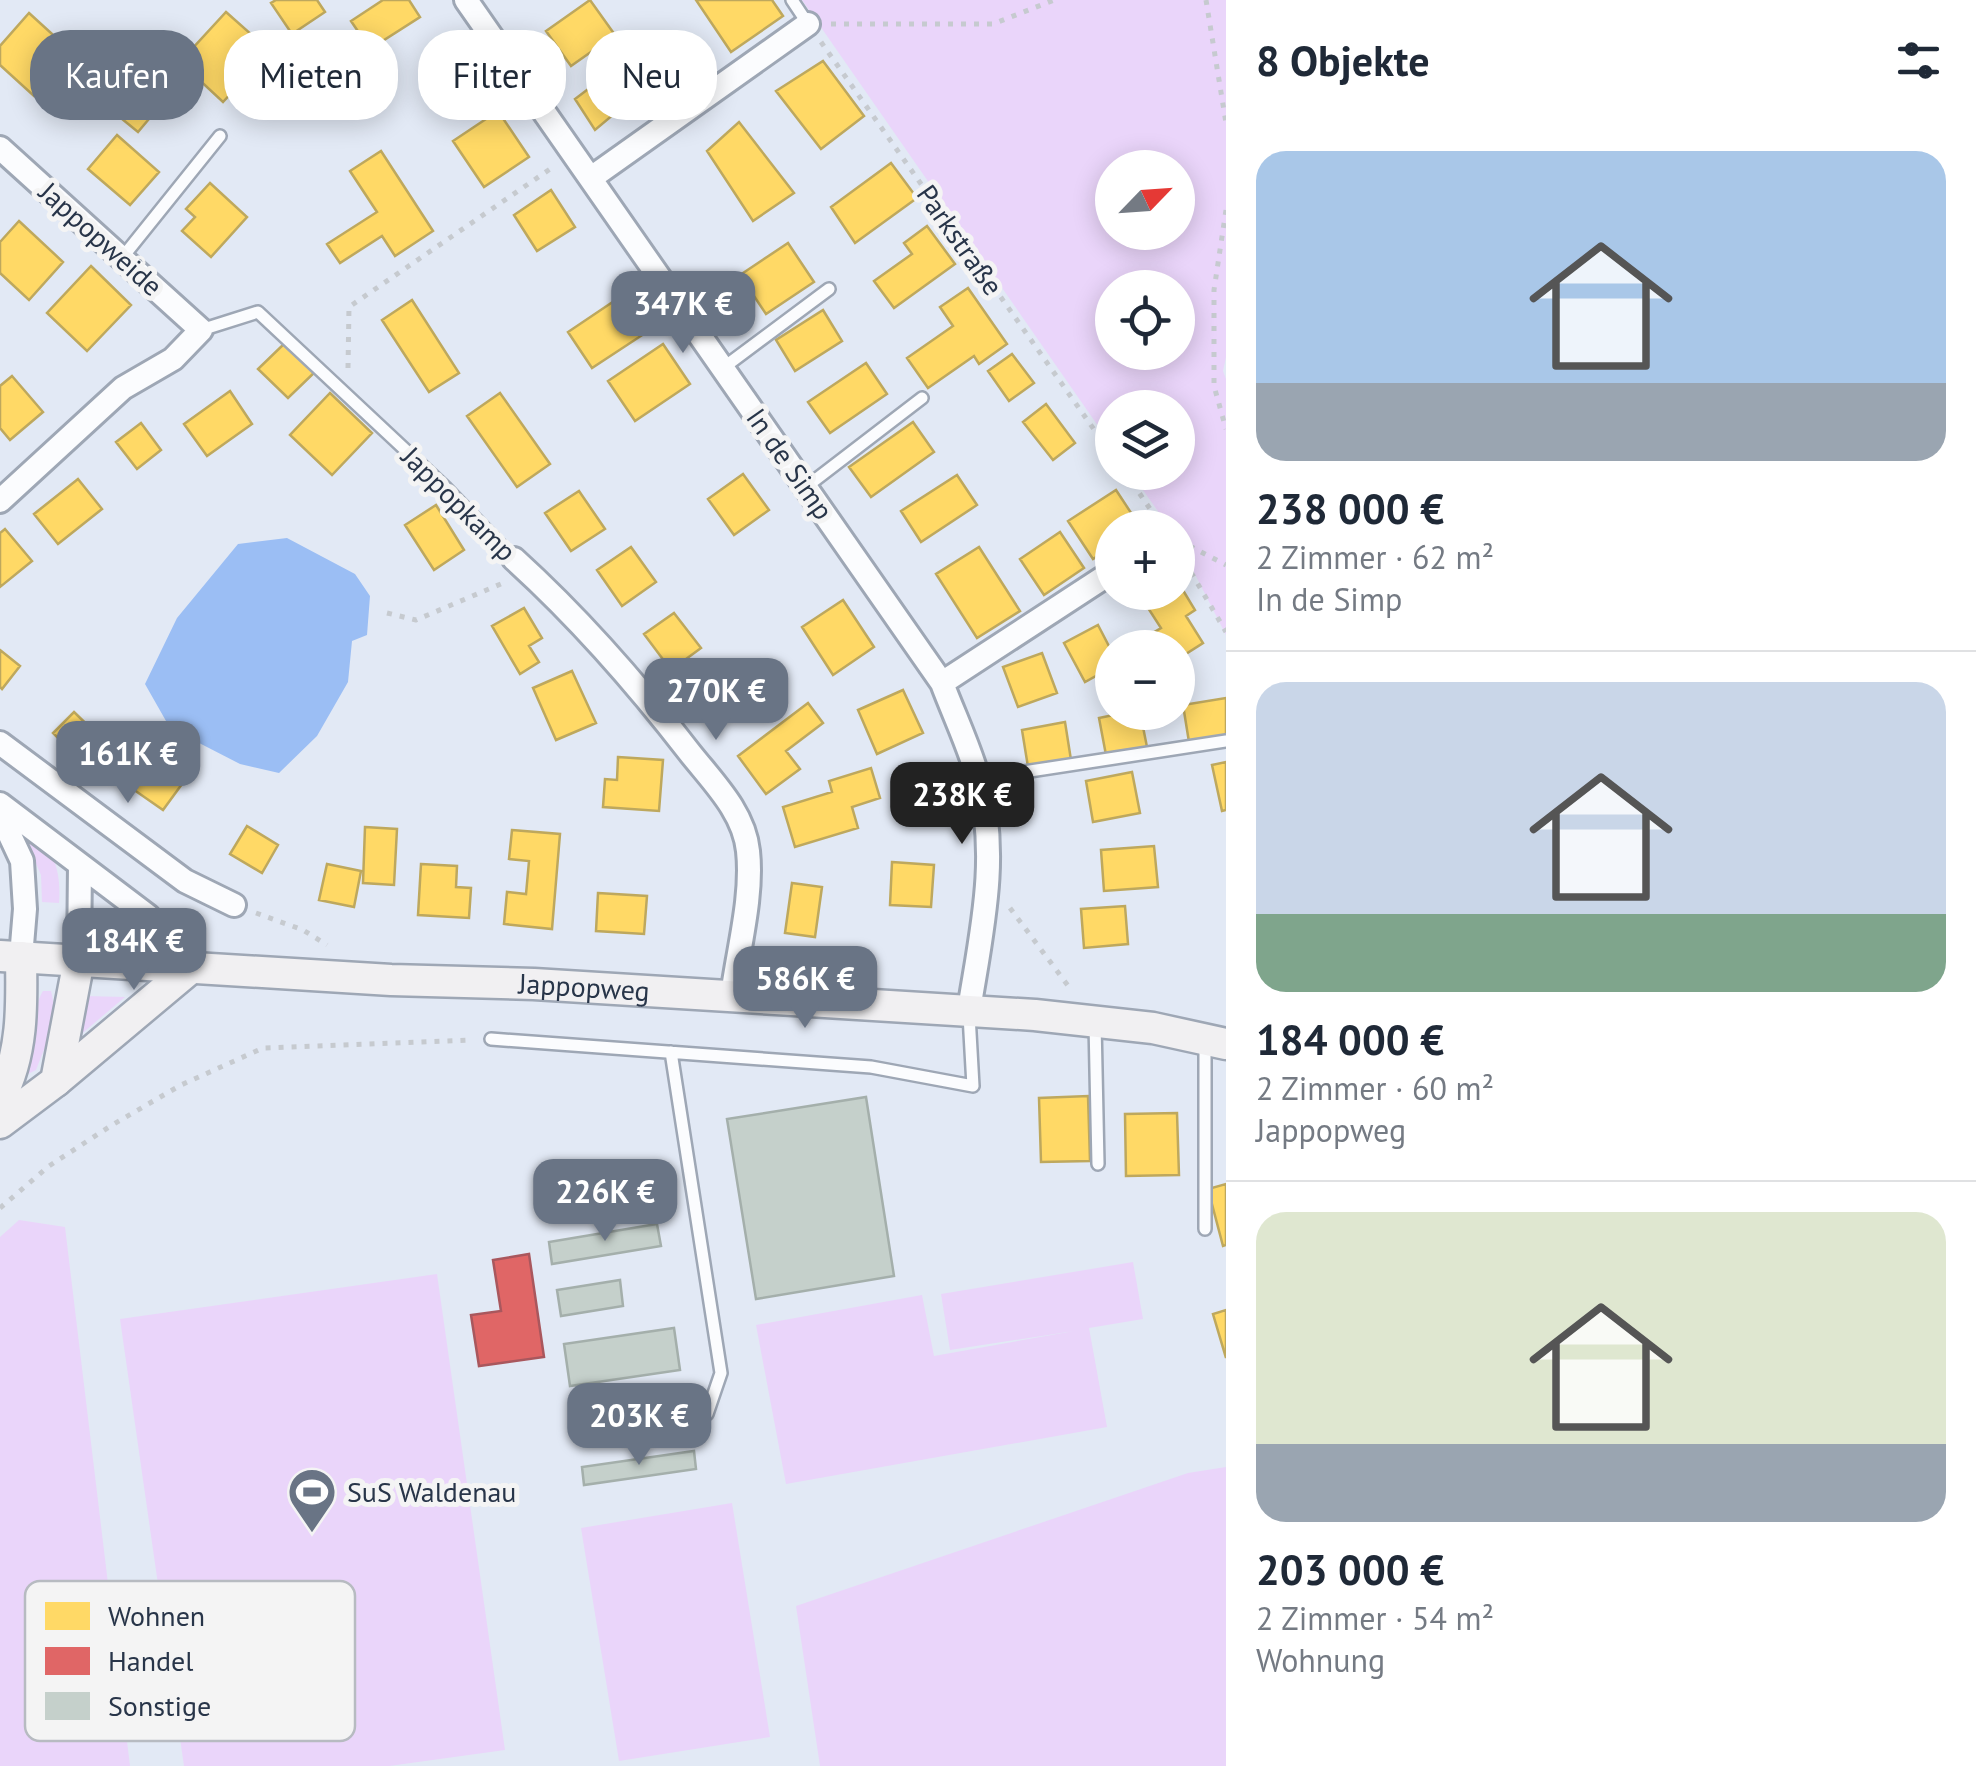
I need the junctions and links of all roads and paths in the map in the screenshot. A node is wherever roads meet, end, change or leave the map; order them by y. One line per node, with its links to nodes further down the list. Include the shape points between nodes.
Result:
1 (466, 0): 9 (street, In de Simp)
2 (792, 0): 5 (lane)
3 (1054, 0): 5 (path, via 993,24)
4 (1206, 0): 6 (path)
5 (808, 24): 10 (street); 19 (path, Parkstraße)
6 (1226, 123)
7 (220, 136): 12 (lane)
8 (0, 148): 12 (street, Jappopweide)
9 (573, 153): 10 (street, In de Simp); 16 (path, via 349,307)
10 (591, 178): 15 (street, In de Simp)
11 (1226, 210): 18 (path, via 1214,290 1214,386)
12 (122, 258): 14 (street, Jappopweide)
13 (830, 289): 15 (lane)
14 (201, 330): 16 (lane, Jappopkamp, via 258,312); 21 (street, Jappopkamp, via 174,359 124,388)
15 (723, 368): 20 (street, In de Simp)
16 (347, 396): 23 (lane, Jappopkamp)
17 (922, 398): 20 (lane)
18 (1226, 428)
19 (1095, 432)
20 (806, 487): 29 (street, In de Simp)
21 (3, 492)
22 (1195, 549): 24 (path)
23 (522, 565): 27 (path, via 416,620); 42 (street, Jappopkamp, via 642,691 737,813 748,848)
24 (1226, 565)
25 (1195, 579): 28 (path)
26 (1095, 583): 29 (street)
27 (387, 613)
28 (1226, 632)
29 (942, 683): 32 (street, In de Simp)
30 (1226, 741): 32 (lane)
31 (0, 742): 37 (street, via 185,880)
32 (978, 779): 36 (street, In de Simp)
33 (0, 804): 35 (street)
34 (0, 814): 39 (street, via 22,861 25,909)
35 (80, 865): 40 (street); 41 (street, via 148,916)
36 (988, 877): 43 (street, In de Simp); 44 (path)
37 (234, 905): 38 (path)
38 (332, 948)
39 (11, 956): 40 (street, Jappopweg); 49 (street, via 22,1015 12,1076)
40 (79, 960): 41 (street, Jappopweg); 48 (street)
41 (192, 966): 42 (street, Jappopweg); 48 (street)
42 (732, 996): 43 (street, Jappopweg)
43 (969, 1010): 44 (street, Jappopweg); 47 (lane, via 973,1086 870,1067)
44 (1095, 1019): 46 (street, Jappopweg); 51 (lane)
45 (492, 1039): 47 (lane); 52 (path, via 263,1048 181,1084 112,1125)
46 (1216, 1042): 53 (lane)
47 (671, 1052): 54 (lane, via 721,1373)
48 (56, 1081): 50 (street)
49 (0, 1098)
50 (0, 1123)
51 (1098, 1164)
52 (0, 1208)
53 (1205, 1229)
54 (707, 1414)

